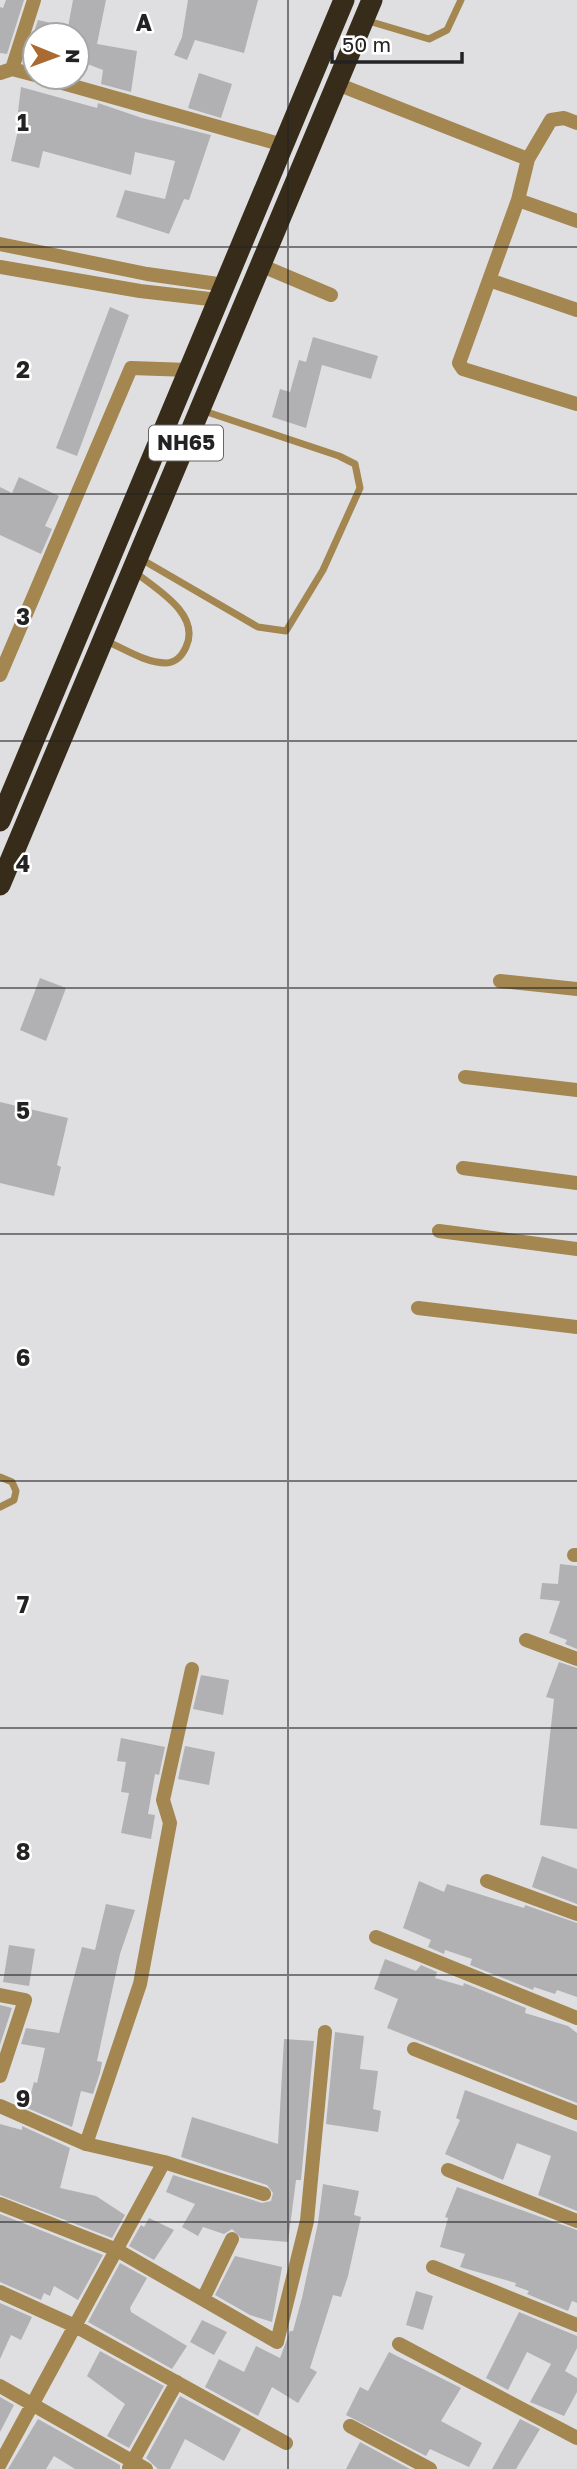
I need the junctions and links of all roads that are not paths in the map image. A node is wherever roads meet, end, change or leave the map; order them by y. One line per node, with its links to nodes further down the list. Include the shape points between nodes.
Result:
1 (34, 0): 5 (street)
2 (344, 0): 9 (highway, NH65)
3 (461, 0): 4 (lane, via 447,30 429,39)
4 (368, 10): 6 (highway, NH65)
5 (6, 71)
6 (337, 84): 10 (street); 14 (highway, NH65)
7 (91, 91): 9 (street)
8 (577, 123): 10 (street, via 551,120)
9 (283, 145): 17 (highway, NH65)
10 (528, 159): 11 (street)
11 (518, 200): 12 (street); 16 (street)
12 (577, 220)
13 (0, 244): 17 (street)
14 (260, 265): 18 (street); 22 (highway, NH65)
15 (0, 267): 17 (street, via 116,288)
16 (489, 280): 19 (street); 21 (street, via 458,363 463,369)
17 (222, 292): 20 (highway, NH65)
18 (331, 295)
19 (577, 310)
20 (189, 370): 25 (street, via 131,368 42,582); 27 (highway, NH65)
21 (577, 404)
22 (200, 410): 23 (highway, NH65); 23 (lane, via 339,456 355,464 360,488 323,570 286,631 258,627)
23 (135, 564): 24 (highway, NH65); 24 (lane, via 184,616 189,626 186,648 181,657 168,663)
24 (103, 640): 28 (highway, NH65)
25 (3, 658): 26 (street)
26 (0, 675)
27 (2, 812)
28 (0, 885)
29 (500, 981): 30 (street)
30 (577, 989)
31 (465, 1077): 32 (street)
32 (577, 1090)
33 (463, 1168): 34 (street)
34 (577, 1182)
35 (439, 1231): 36 (street)
36 (577, 1249)
37 (418, 1308): 38 (street)
38 (577, 1326)
39 (0, 1478): 40 (lane, via 12,1482 16,1490 14,1500)
40 (0, 1507)
41 (526, 1640): 42 (street)
42 (577, 1659)
43 (192, 1670): 54 (street, via 163,1800 170,1823 140,1984)
44 (487, 1881): 45 (street)
45 (577, 1914)
46 (376, 1937): 48 (street)
47 (0, 1995): 51 (street, via 25,2000)
48 (577, 2018)
49 (325, 2032): 64 (street, via 307,2221 277,2342)
50 (414, 2049): 53 (street)
51 (0, 2076)
52 (0, 2106): 54 (street)
53 (577, 2113)
54 (86, 2144): 55 (street)
55 (164, 2162): 57 (street); 61 (street)
56 (448, 2170): 59 (street)
57 (264, 2194)
58 (0, 2204): 61 (street)
59 (577, 2221)
60 (232, 2239): 64 (street)
61 (117, 2250): 64 (street); 66 (street)
62 (433, 2267): 65 (street)
63 (0, 2292): 66 (street)
64 (203, 2299)
65 (577, 2325)
66 (75, 2326): 68 (street); 70 (street)
67 (399, 2344): 72 (street)
68 (177, 2382): 73 (street); 75 (street)
69 (0, 2386): 70 (street)
70 (33, 2404): 74 (street); 75 (street)
71 (350, 2426): 77 (street)
72 (577, 2438)
73 (286, 2443)
74 (0, 2464)
75 (131, 2465): 76 (street)
76 (146, 2469)
77 (430, 2469)

